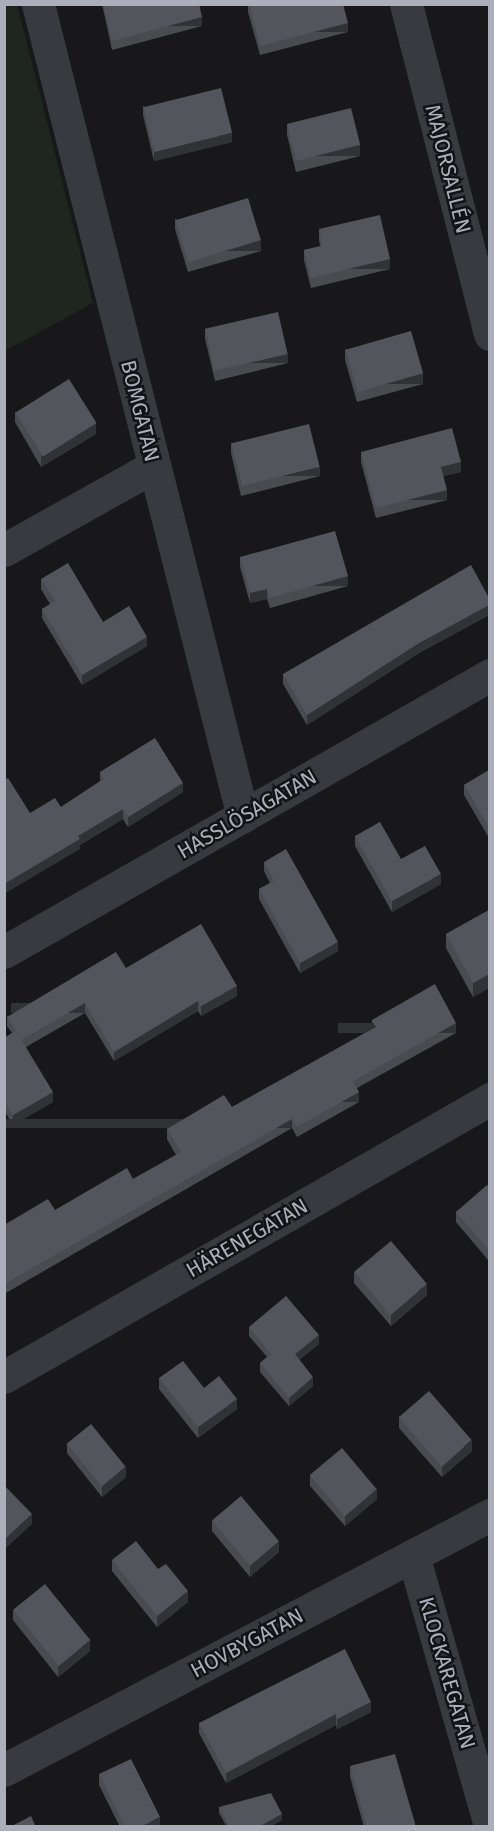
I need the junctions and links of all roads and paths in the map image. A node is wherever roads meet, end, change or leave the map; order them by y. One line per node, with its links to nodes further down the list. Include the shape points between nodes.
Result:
1 (38, 4): 5 (street, BOMGATAN)
2 (406, 4): 3 (street, MAJORSALLÉN)
3 (476, 220): 4 (street, MAJORSALLÉN)
4 (489, 334)
5 (154, 466): 6 (street); 8 (street, BOMGATAN)
6 (4, 550)
7 (489, 675): 8 (street, HASSLÖSAGATAN)
8 (243, 817): 9 (street, HASSLÖSAGATAN)
9 (4, 952)
10 (489, 1099): 11 (street, HÄRENEGATAN)
11 (4, 1377)
12 (489, 1515): 13 (street, HOVBYGATAN)
13 (413, 1555): 14 (street, HOVBYGATAN); 15 (street, KLOCKAREGATAN)
14 (4, 1770)
15 (489, 1825)

